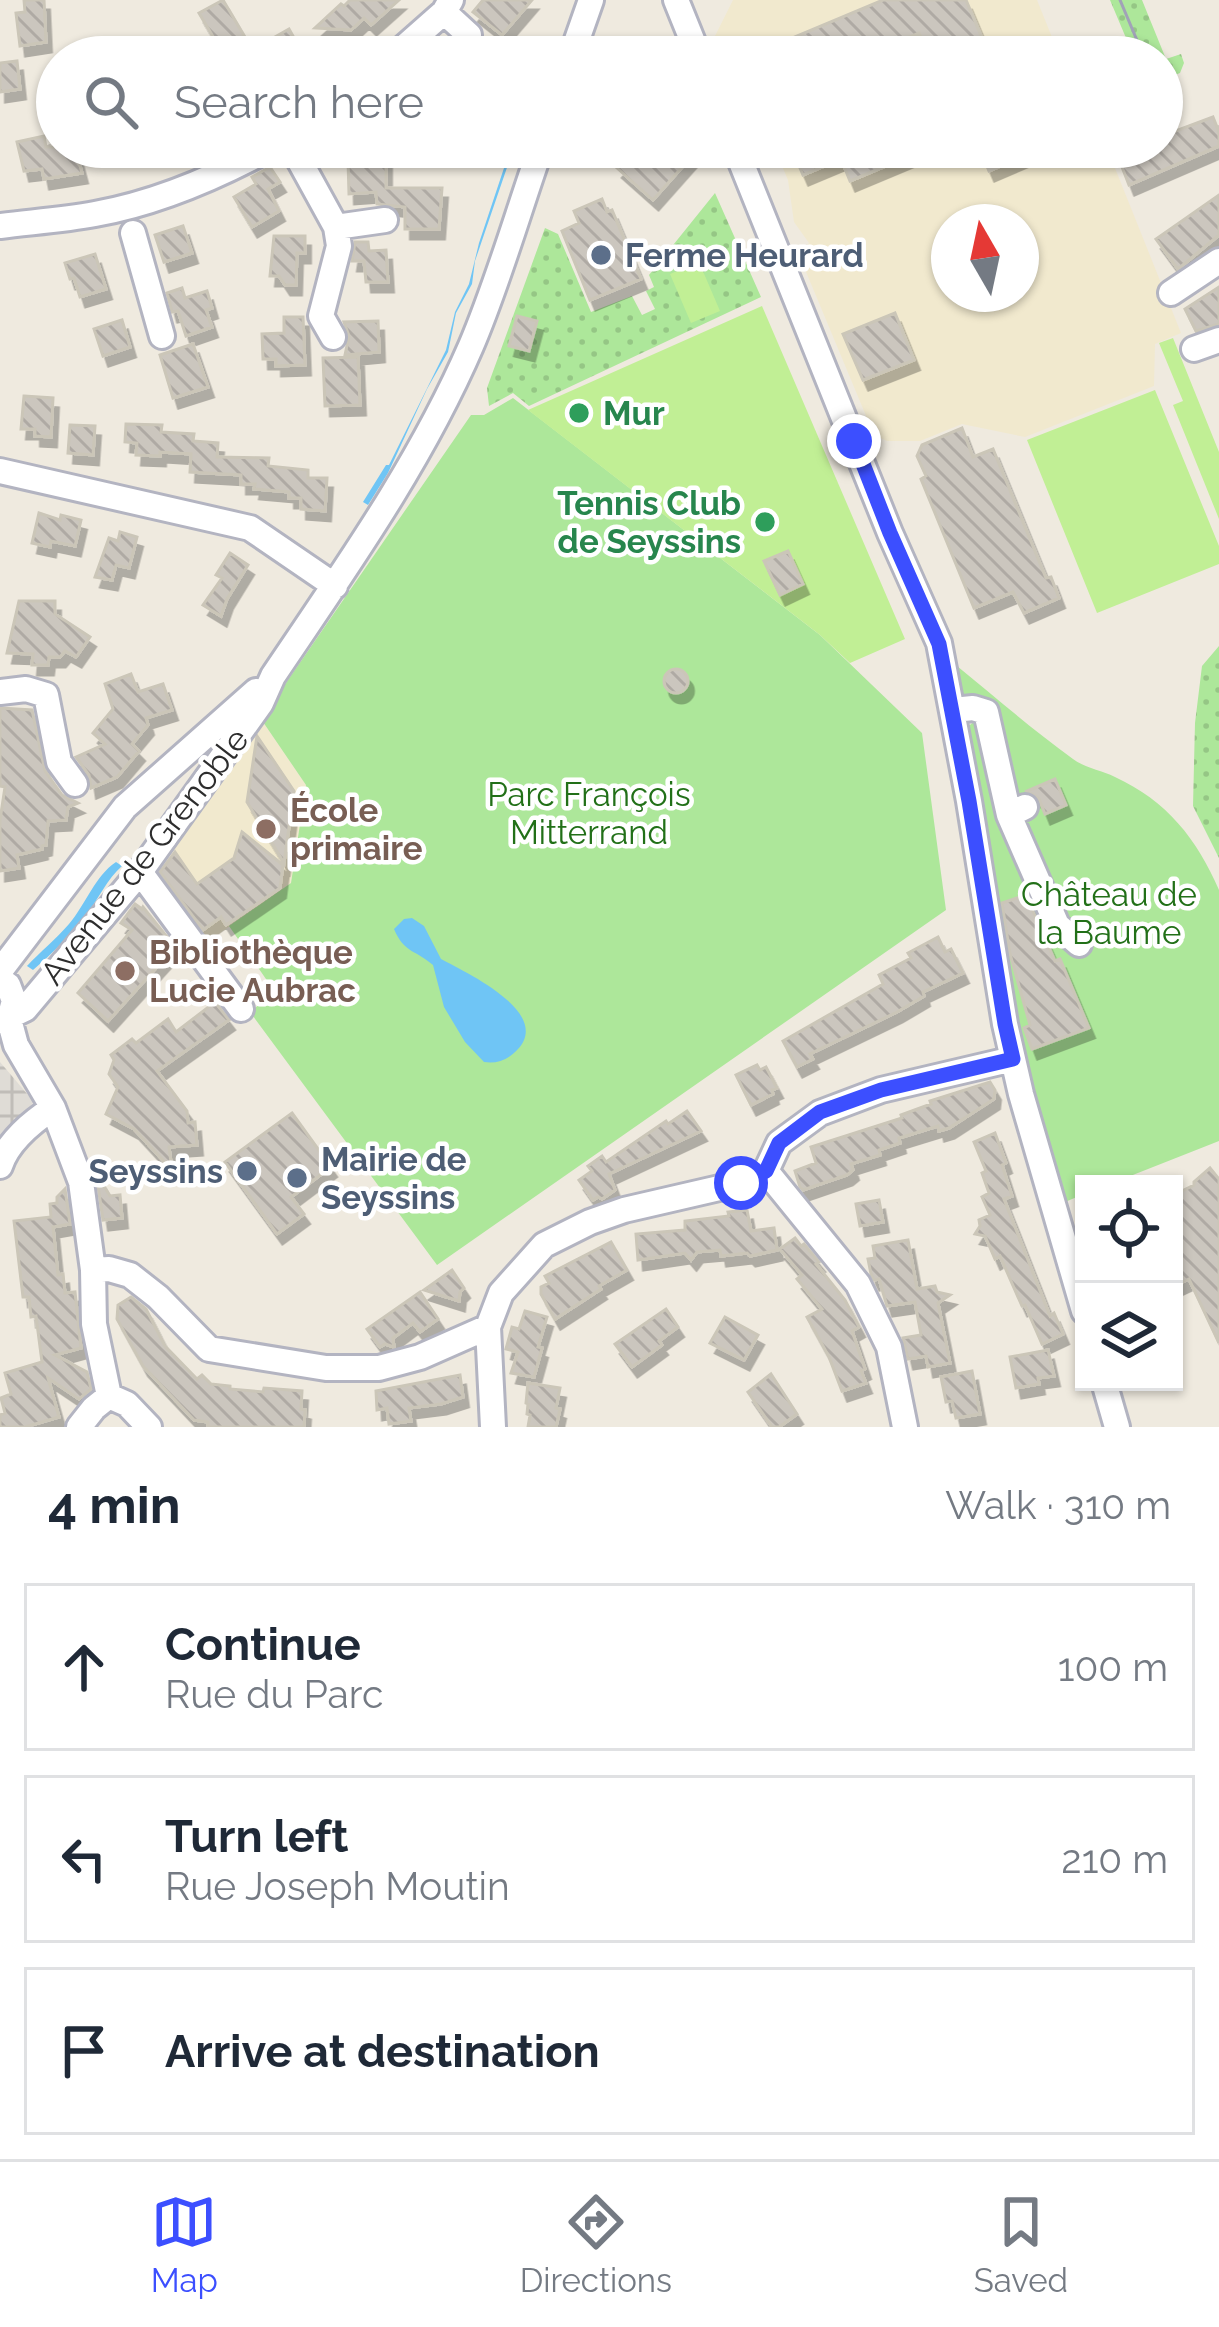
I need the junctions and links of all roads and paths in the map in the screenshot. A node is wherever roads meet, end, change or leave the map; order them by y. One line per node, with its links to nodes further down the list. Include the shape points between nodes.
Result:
1 (591, 0): 6 (street)
2 (676, 0): 7 (street)
3 (447, 6): 4 (street); 5 (street)
4 (470, 35)
5 (415, 36)
6 (578, 36)
7 (691, 36)
8 (233, 168): 13 (street, via 98,214)
9 (304, 168): 14 (street)
10 (533, 168): 23 (street, Avenue de Grenoble, via 463,362)
11 (743, 168): 26 (street, via 939,644)
12 (385, 220): 14 (street)
13 (0, 226)
14 (336, 227): 19 (street, via 339,247 320,316)
15 (133, 233): 18 (street)
16 (1219, 261): 17 (street)
17 (1171, 293)
18 (162, 336)
19 (333, 337)
20 (1219, 340): 21 (street)
21 (1194, 350)
22 (0, 471): 23 (street, via 250,528)
23 (335, 586): 24 (street, Avenue de Grenoble)
24 (273, 676): 28 (street, Avenue de Grenoble); 30 (street, Avenue de Grenoble, via 125,807)
25 (0, 692): 27 (street, via 46,695 58,762)
26 (953, 710): 29 (street, via 986,712 1057,925); 34 (street)
27 (75, 784)
28 (140, 872): 32 (street); 33 (street, Avenue de Grenoble, via 25,1009)
29 (1079, 944)
30 (0, 971)
31 (0, 981): 33 (street, via 14,1001)
32 (241, 1009)
33 (3, 1018): 35 (street)
34 (1013, 1059): 37 (street, via 820,1112 779,1143); 39 (street)
35 (53, 1108): 36 (street, via 21,1133); 38 (street, via 81,1182)
36 (0, 1166)
37 (766, 1171): 40 (street, via 623,1210 544,1245 501,1293); 46 (street, via 858,1284 889,1347)
38 (93, 1270): 40 (street, via 130,1275 209,1349 326,1368 420,1358); 42 (street, via 94,1324)
39 (1076, 1283)
40 (488, 1327): 45 (street)
41 (1107, 1391): 47 (street)
42 (110, 1396): 43 (street); 44 (street)
43 (79, 1427)
44 (149, 1427)
45 (494, 1427)
46 (905, 1427)
47 (1117, 1427)

